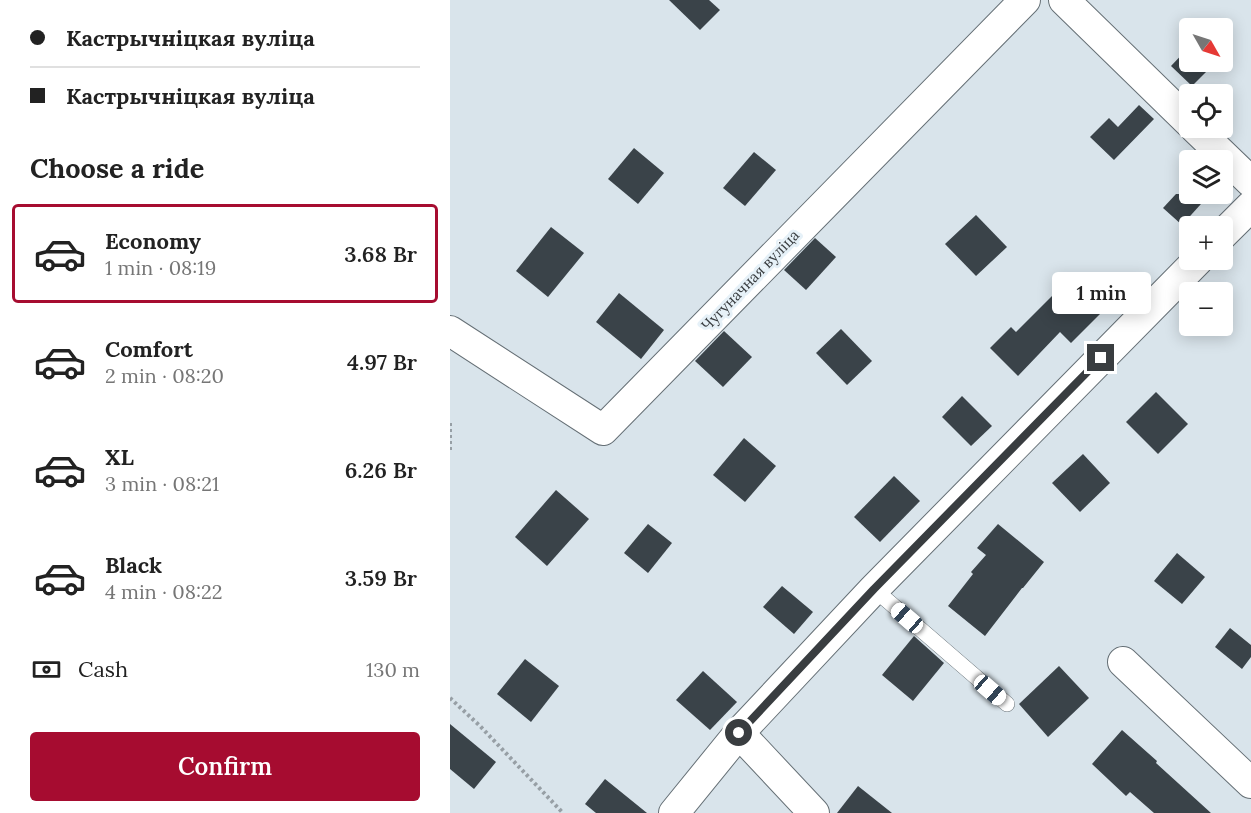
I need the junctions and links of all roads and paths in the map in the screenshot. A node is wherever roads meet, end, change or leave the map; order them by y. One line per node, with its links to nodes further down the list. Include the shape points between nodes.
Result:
1 (1025, 0): 9 (street, Чугуначная вуліца, via 603,430)
2 (1064, 0): 3 (street)
3 (1179, 112)
4 (1205, 138): 5 (street)
5 (1251, 182)
6 (1251, 206): 7 (street)
7 (1233, 224)
8 (1188, 270): 12 (street)
9 (450, 331)
10 (450, 423): 11 (path)
11 (450, 453)
12 (874, 589): 15 (lane); 16 (street)
13 (1123, 662): 17 (street)
14 (450, 698): 18 (path)
15 (1006, 704)
16 (739, 733): 19 (street); 20 (street)
17 (1251, 783)
18 (563, 813)
19 (674, 813)
20 (814, 813)

